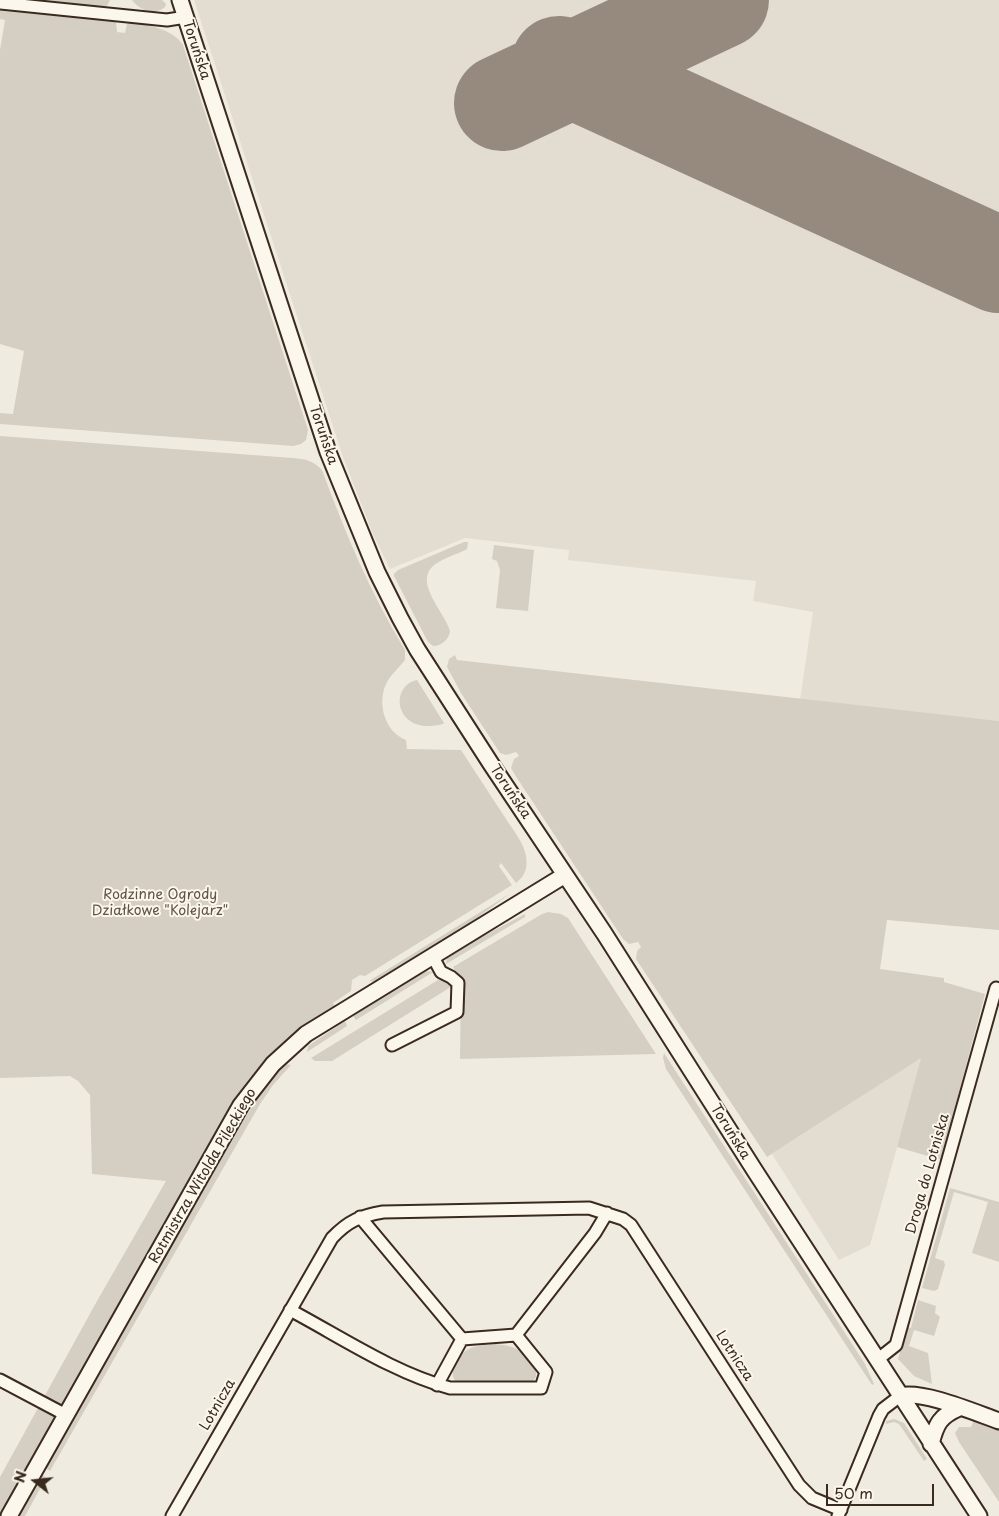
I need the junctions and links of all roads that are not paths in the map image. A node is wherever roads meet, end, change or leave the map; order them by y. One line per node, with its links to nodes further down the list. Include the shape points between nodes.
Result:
1 (180, 0): 3 (main road, Toruńska)
2 (0, 3): 3 (street, via 167,20)
3 (186, 17): 4 (main road, Toruńska, via 328,452 377,572 422,656)
4 (565, 875): 5 (main road, Rotmistrza Witolda Pileckiego); 13 (main road, Toruńska)
5 (433, 957): 7 (street, via 441,972 458,983 457,1012); 18 (main road, Rotmistrza Witolda Pileckiego, via 306,1034 273,1064 242,1105)
6 (998, 988): 13 (street, Droga do Lotniska, via 896,1345)
7 (392, 1045)
8 (607, 1213): 9 (street, Lotnicza, via 590,1208 383,1212); 11 (street, via 595,1234); 21 (street, Lotnicza, via 631,1225 799,1485 812,1498)
9 (360, 1217): 10 (street, Lotnicza, via 345,1225 332,1238); 12 (street)
10 (290, 1310): 15 (street, via 411,1376); 23 (street, Lotnicza)
11 (516, 1335): 12 (street); 15 (street, via 546,1372 541,1388 450,1388)
12 (462, 1340): 15 (street)
13 (877, 1360): 16 (main road, Toruńska)
14 (0, 1380): 18 (street)
15 (437, 1385)
16 (900, 1396): 17 (main road, via 928,1397); 20 (main road, Toruńska); 21 (street, via 879,1416)
17 (959, 1408): 19 (main road); 20 (main road, via 942,1417)
18 (66, 1415): 22 (main road, Rotmistrza Witolda Pileckiego)
19 (999, 1421)
20 (931, 1444): 24 (main road, Toruńska)
21 (840, 1513)
22 (9, 1516)
23 (172, 1516)
24 (979, 1516)

